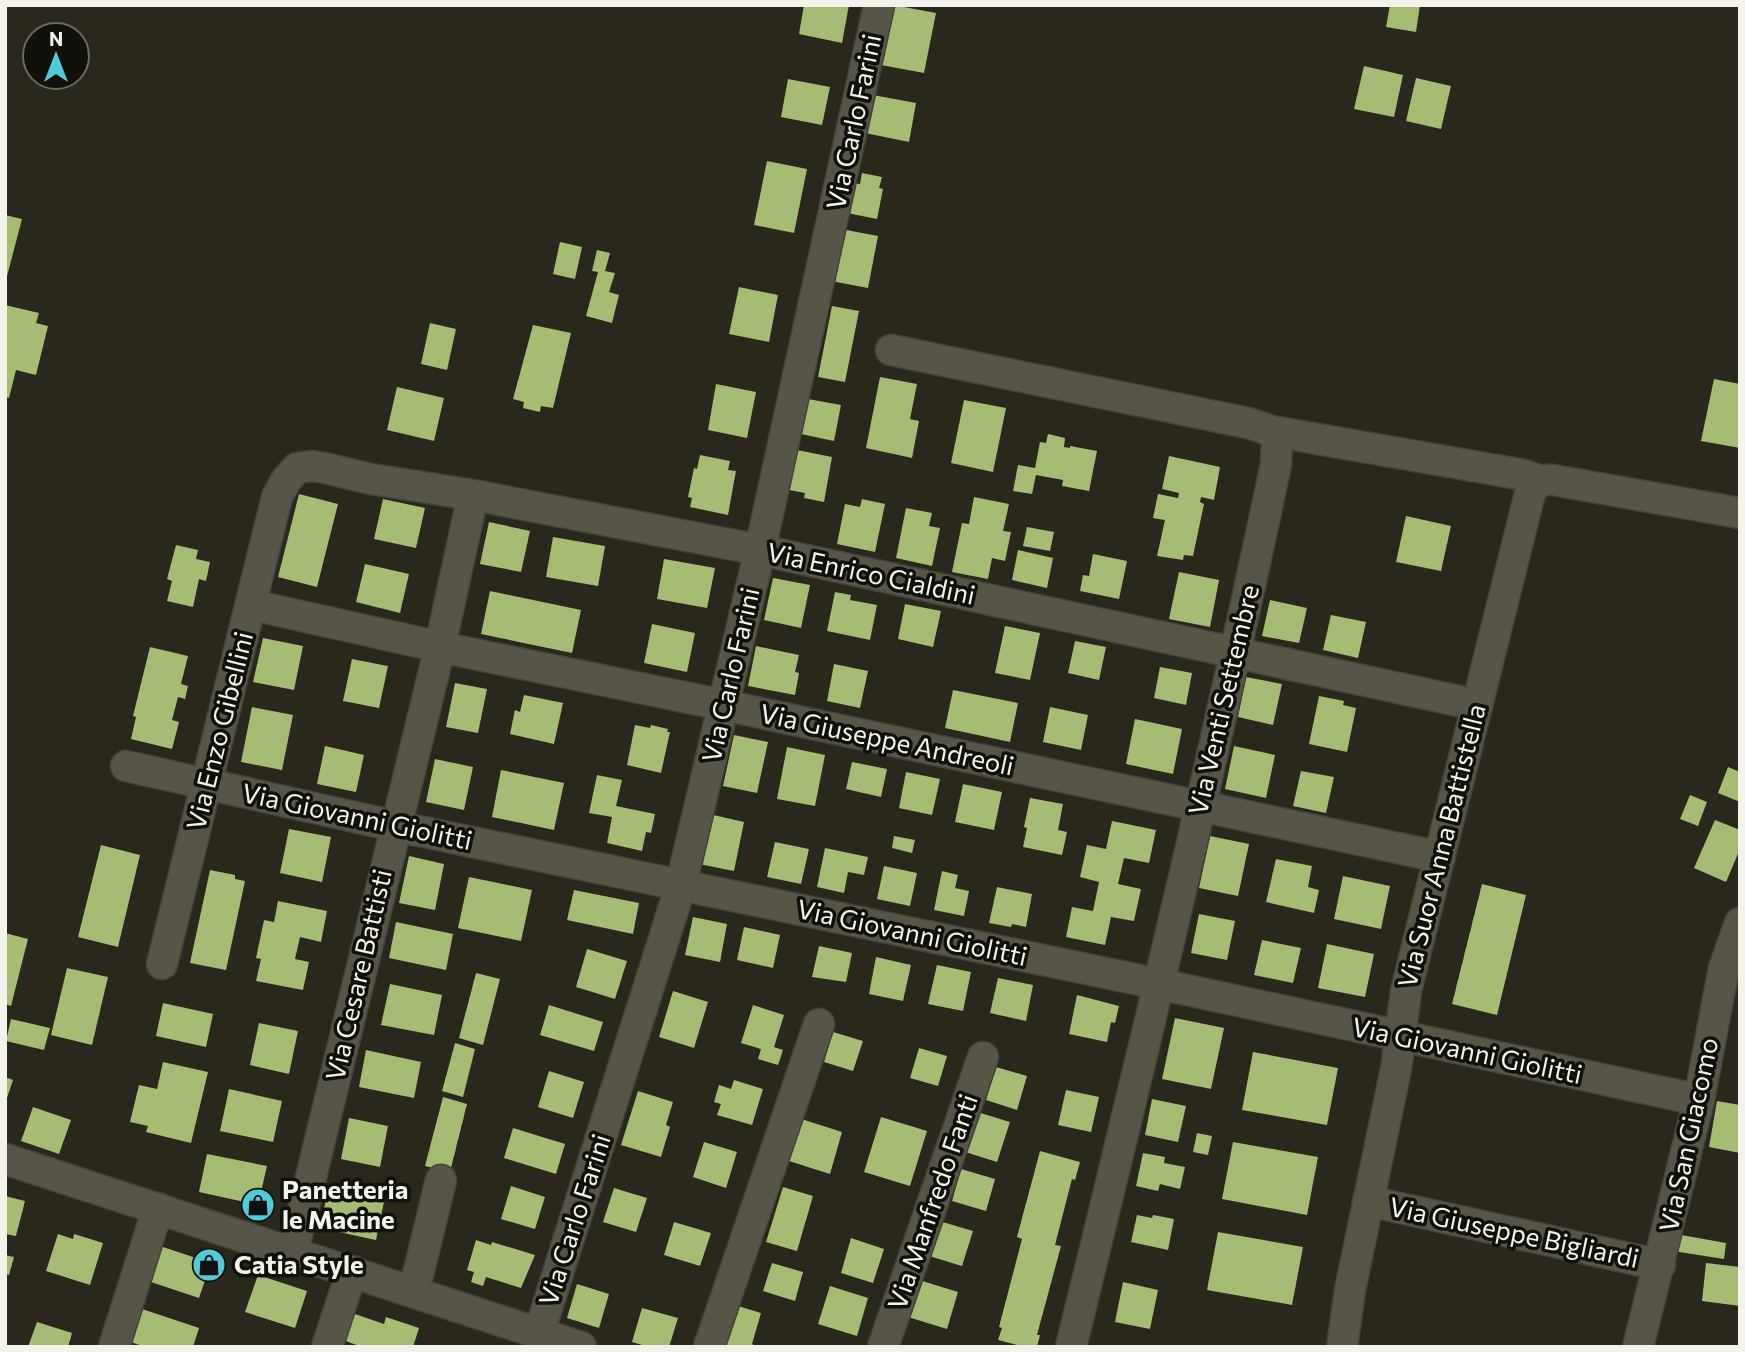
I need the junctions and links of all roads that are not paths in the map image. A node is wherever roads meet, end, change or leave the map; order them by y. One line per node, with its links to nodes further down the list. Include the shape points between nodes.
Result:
1 (879, 5): 8 (street, Via Carlo Farini)
2 (891, 350): 3 (street)
3 (1272, 431): 4 (street); 11 (street, Via Venti Settembre, via 1277,442 1276,464)
4 (1542, 480): 7 (street); 13 (street, Via Suor Anna Battistella, via 1530,493)
5 (473, 495): 6 (street, Via Enrico Cialdini, via 311,466 297,468); 8 (street, Via Enrico Cialdini); 10 (street, Via Cesare Battisti)
6 (277, 497): 9 (street, Via Enzo Gibellini)
7 (1740, 513)
8 (760, 550): 11 (street, Via Enrico Cialdini); 12 (street, Via Carlo Farini)
9 (252, 605): 10 (street, Via Giuseppe Andreoli); 15 (street, Via Enzo Gibellini)
10 (440, 647): 12 (street, Via Giuseppe Andreoli); 17 (street, Via Cesare Battisti)
11 (1236, 653): 13 (street, Via Enrico Cialdini); 16 (street, Via Venti Settembre)
12 (723, 705): 16 (street, Via Giuseppe Andreoli); 19 (street, Via Carlo Farini)
13 (1477, 705): 18 (street, Via Suor Anna Battistella)
14 (126, 766): 15 (street, Via Giovanni Giolitti)
15 (206, 785): 17 (street, Via Giovanni Giolitti); 21 (street, Via Enzo Gibellini)
16 (1200, 807): 18 (street, Via Giuseppe Andreoli); 23 (street, Via Venti Settembre)
17 (395, 826): 19 (street, Via Giovanni Giolitti); 32 (street, Via Cesare Battisti)
18 (1440, 857): 25 (street, Via Suor Anna Battistella)
19 (681, 885): 23 (street, Via Giovanni Giolitti); 36 (street, Via Carlo Farini)
20 (1740, 923): 22 (street, Via San Giacomo)
21 (162, 964)
22 (1732, 970): 27 (street, Via San Giacomo)
23 (1159, 984): 25 (street, Via Giovanni Giolitti); 42 (street, Via Venti Settembre)
24 (819, 1024): 40 (street)
25 (1399, 1036): 27 (street, Via Giovanni Giolitti); 30 (street, Via Suor Anna Battistella)
26 (983, 1057): 41 (street, Via Manfredo Fanti)
27 (1699, 1100): 33 (street, Via San Giacomo)
28 (5, 1159): 31 (street)
29 (441, 1180): 35 (street)
30 (1368, 1201): 33 (street, Via Giuseppe Bigliardi); 43 (street, Via Suor Anna Battistella)
31 (158, 1208): 32 (street); 37 (street)
32 (293, 1251): 34 (street)
33 (1660, 1265): 44 (street, Via San Giacomo)
34 (352, 1271): 35 (street); 38 (street)
35 (414, 1291): 36 (street)
36 (530, 1336): 39 (street)
37 (114, 1347)
38 (327, 1347)
39 (582, 1347)
40 (709, 1347)
41 (883, 1347)
42 (1071, 1347)
43 (1342, 1347)
44 (1638, 1347)

